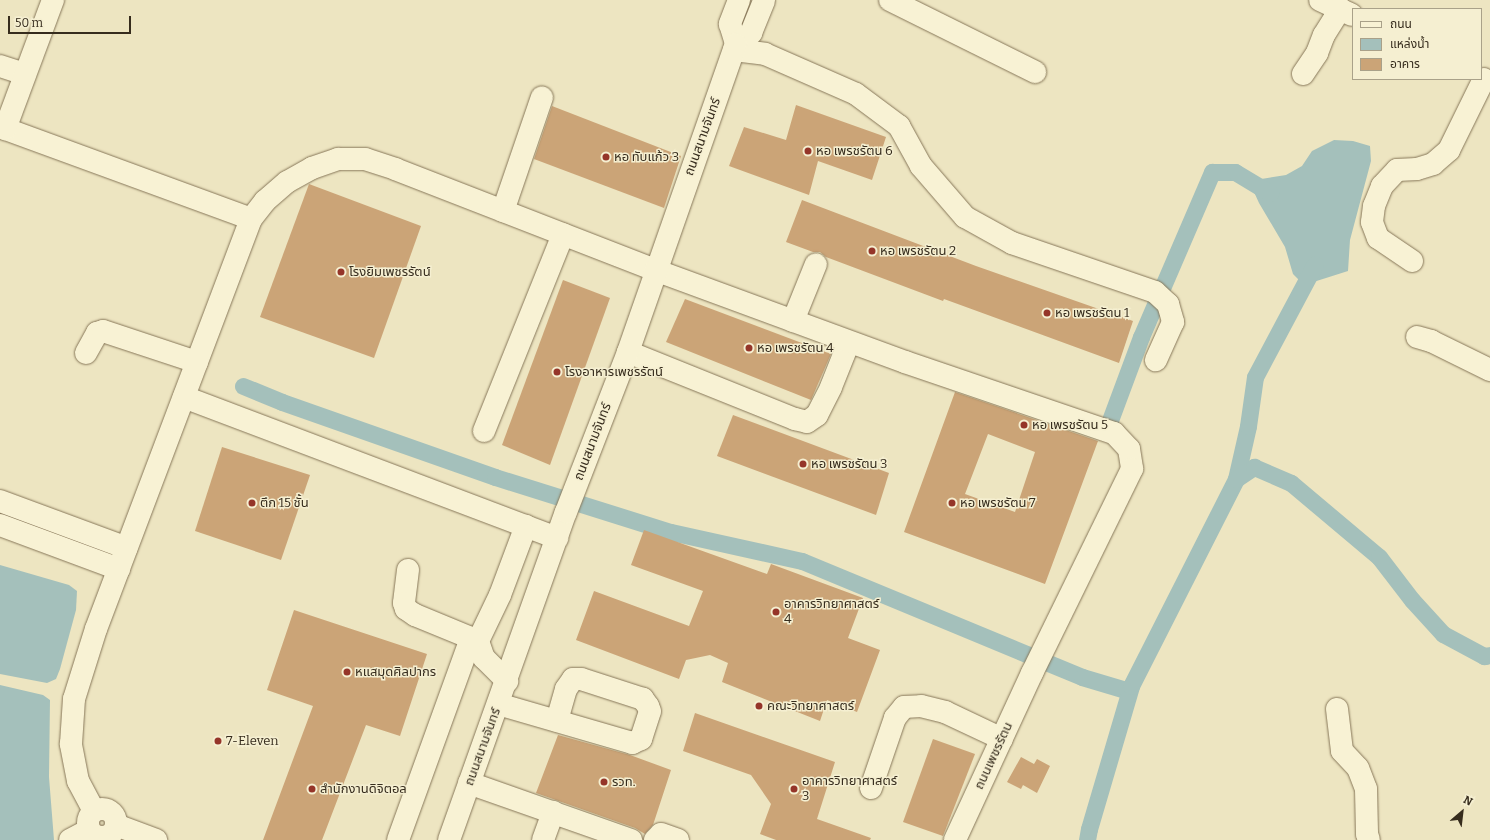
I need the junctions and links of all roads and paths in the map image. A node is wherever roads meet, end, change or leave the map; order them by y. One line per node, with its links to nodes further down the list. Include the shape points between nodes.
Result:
1 (52, 0): 10 (street)
2 (739, 0): 7 (street, via 730,24)
3 (764, 0): 7 (street, via 751,33)
4 (890, 0): 9 (street)
5 (1320, 0): 6 (street)
6 (1346, 12): 11 (street, via 1324,35 1317,53)
7 (735, 47): 20 (street, ถนนสนามจันทร์); 26 (street, via 765,54 856,94 899,126 922,166 964,217 1012,243 1155,292 1168,304 1173,322)
8 (0, 66): 10 (street)
9 (1035, 72)
10 (24, 74): 14 (street)
11 (1303, 74)
12 (1485, 79): 18 (street, via 1449,150 1433,164 1417,169 1397,170 1382,186 1374,206 1372,222 1378,238)
13 (542, 97): 15 (street)
14 (3, 128): 16 (street)
15 (503, 211): 16 (street, ถนนเพชรรัตน, via 365,159 338,159 312,168 287,182 265,201); 17 (street, ถนนเพชรรัตน)
16 (251, 220): 27 (street, ถนนเพชรรัตน)
17 (563, 234): 20 (street, ถนนเพชรรัตน); 30 (street)
18 (1412, 261)
19 (816, 264): 21 (street)
20 (655, 270): 21 (street, ถนนเพชรรัตน); 24 (street, ถนนสนามจันทร์)
21 (792, 321): 23 (street, ถนนเพชรรัตน)
22 (1417, 337): 28 (street, via 1431,341)
23 (849, 342): 24 (street, via 817,415 807,422); 43 (street, ถนนเพชรรัตน, via 1114,433 1129,449 1132,469)
24 (628, 352): 34 (street, ถนนสนามจันทร์)
25 (86, 353): 27 (street, via 97,333 103,331)
26 (1156, 360)
27 (197, 362): 29 (street, ถนนเพชรรัตน)
28 (1490, 370)
29 (184, 397): 33 (street); 35 (street, ถนนเพชรรัตน)
30 (484, 431)
31 (0, 501): 35 (street)
32 (0, 526): 36 (street)
33 (526, 526): 34 (street); 38 (street, via 500,595)
34 (557, 538): 39 (street, ถนนสนามจันทร์)
35 (127, 548): 36 (street, ถนนเพชรรัตน)
36 (119, 569): 47 (street, ถนนเพชรรัตน, via 96,629 74,699 72,744 78,781)
37 (408, 570): 38 (street, via 404,603 406,609)
38 (474, 640): 39 (street, via 484,658); 50 (street)
39 (506, 681): 40 (street, ถนนสนามจันทร์)
40 (498, 704): 42 (street); 44 (street, ถนนสนามจันทร์)
41 (1337, 708): 57 (street, via 1342,751 1358,768 1366,789)
42 (557, 721)
43 (1002, 739): 45 (street, via 945,712 921,706 904,707 895,718); 56 (street, ถนนเพชรรัตน)
44 (469, 783): 46 (street); 51 (street, ถนนสนามจันทร์)
45 (871, 788)
46 (553, 812): 52 (street); 53 (street)
47 (91, 820): 48 (street); 49 (street, via 97,836 112,834 116,825)
48 (70, 840)
49 (156, 840)
50 (398, 840)
51 (449, 840)
52 (543, 840)
53 (631, 840)
54 (655, 840): 55 (street, via 661,834)
55 (678, 840)
56 (955, 840)
57 (1369, 840)

